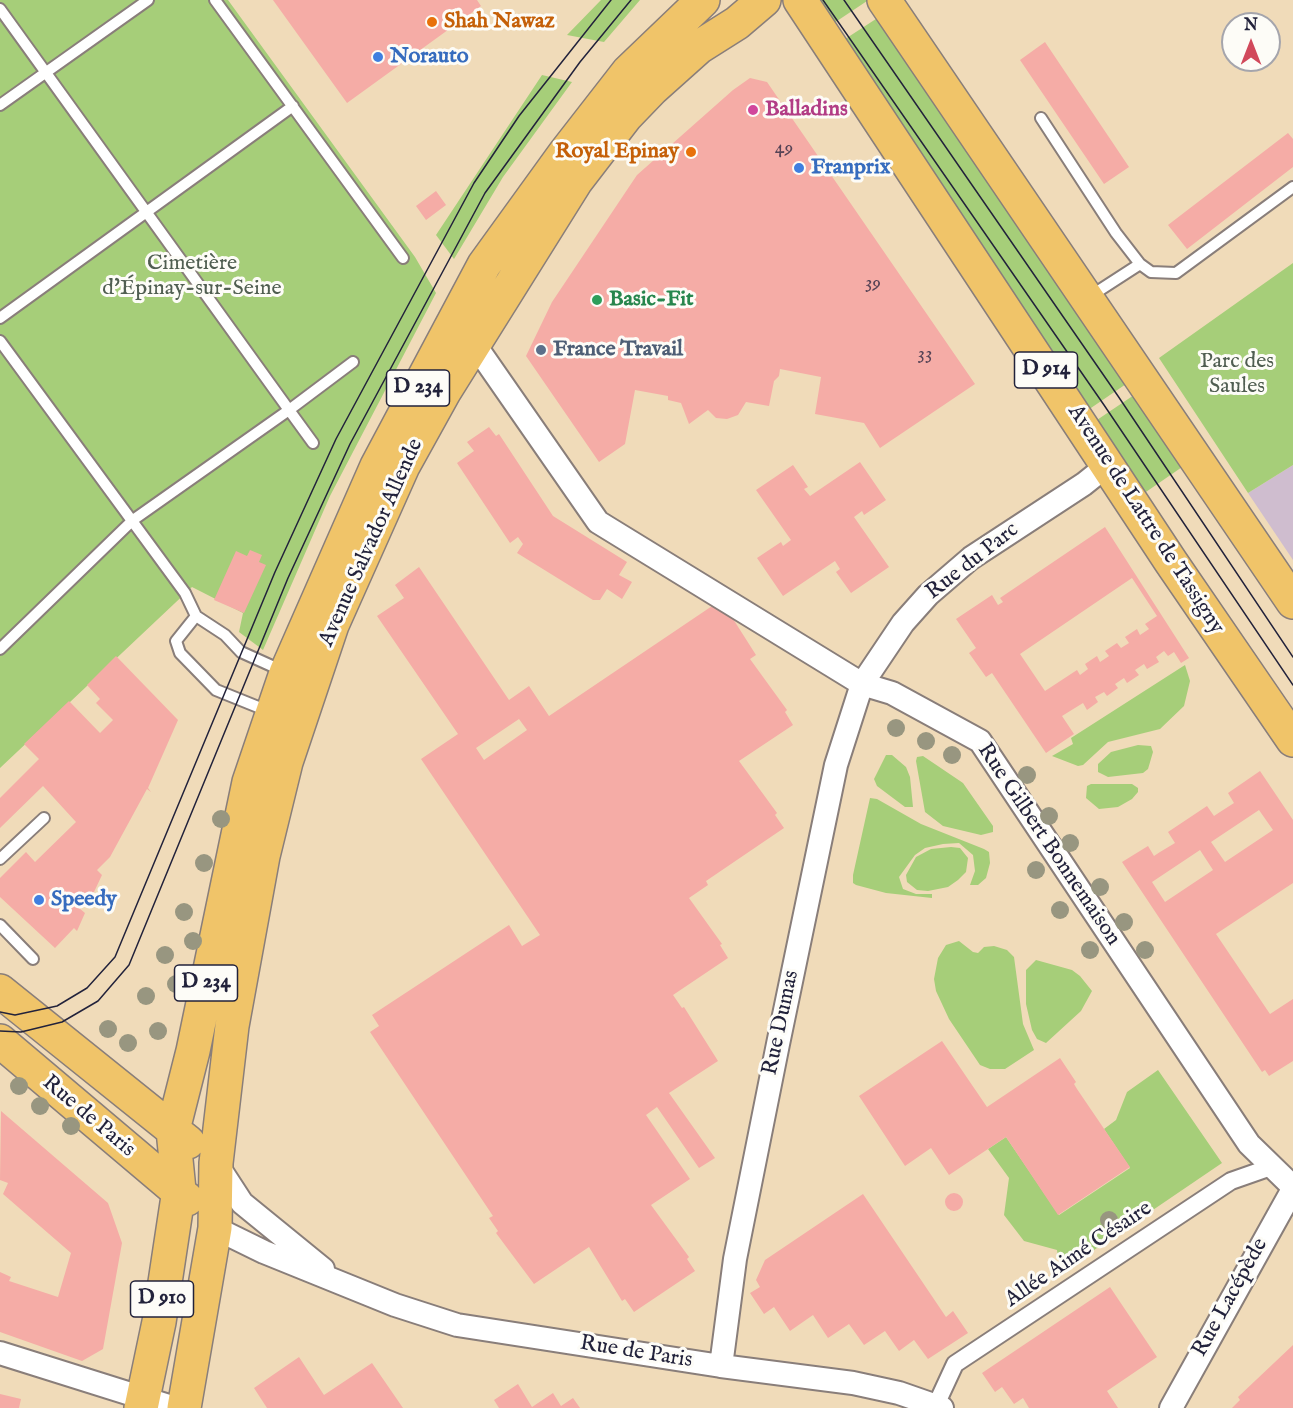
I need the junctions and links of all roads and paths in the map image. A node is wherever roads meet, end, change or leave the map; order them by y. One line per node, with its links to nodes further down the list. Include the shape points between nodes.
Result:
1 (148, 0): 8 (lane)
2 (215, 0): 10 (lane)
3 (703, 0): 28 (main road, Avenue Salvador Allende / D 234, via 628,72 484,265 377,466)
4 (764, 0): 19 (main road, Avenue Salvador Allende / D 234, via 699,47 626,116 548,222)
5 (800, 0): 23 (main road, Avenue de Lattre de Tassigny / D 914)
6 (884, 0): 16 (main road)
7 (0, 9): 8 (lane)
8 (45, 73): 9 (lane); 13 (lane)
9 (0, 105)
10 (293, 106): 13 (lane); 14 (lane)
11 (1041, 118): 15 (lane)
12 (1293, 186): 15 (lane, via 1176,273 1151,272)
13 (145, 213): 17 (lane); 21 (lane)
14 (404, 258)
15 (1140, 264): 16 (lane)
16 (1087, 298): 25 (main road)
17 (0, 318)
18 (0, 340): 24 (lane)
19 (475, 345): 29 (street, Rue Gilbert Bonnemaison, via 598,522); 39 (main road, Avenue Salvador Allende / D 234, via 444,392 396,481 332,625 286,762 263,856 232,1026)
20 (353, 362): 21 (lane)
21 (289, 411): 22 (lane); 24 (lane)
22 (313, 443)
23 (1109, 464): 29 (street, Rue du Parc, via 971,558 928,595 903,622); 31 (main road, Avenue de Lattre de Tassigny / D 914)
24 (133, 520): 26 (lane, via 185,593); 27 (lane)
25 (1293, 602)
26 (195, 616): 28 (lane, via 225,635 241,652); 30 (lane, via 176,640 180,653 216,690)
27 (0, 649)
28 (286, 673): 30 (main road, Avenue Salvador Allende / D 234)
29 (862, 684): 40 (street, Rue Gilbert Bonnemaison, via 892,693 980,741 1249,1144); 46 (street, Rue Dumas, via 836,765 825,816 729,1296)
30 (271, 712): 38 (main road, Avenue Salvador Allende / D 234, via 249,782)
31 (1293, 740)
32 (44, 818): 33 (lane)
33 (0, 859)
34 (0, 925): 35 (lane)
35 (33, 959)
36 (0, 991): 38 (main road, Rue de Paris)
37 (1, 1044): 42 (main road, Rue de Paris)
38 (173, 1130): 39 (main road, Rue de Paris); 42 (main road, D 910)
39 (216, 1163): 43 (main road, D 910); 44 (street, Rue de Paris, via 242,1203)
40 (1271, 1167): 41 (street, Rue Gilbert Bonnemaison); 48 (street, Allée Aimé Césaire, via 1231,1181 955,1364)
41 (1293, 1188): 51 (street, Rue Lacépède)
42 (178, 1190): 43 (main road, Rue de Paris); 47 (main road, D 910, via 159,1322)
43 (214, 1228): 44 (street, Rue de Paris); 50 (main road, D 910)
44 (335, 1280): 46 (street, Rue de Paris, via 457,1325)
45 (0, 1353): 47 (street)
46 (721, 1366): 48 (street, Rue de Paris, via 853,1383)
47 (142, 1403): 49 (street)
48 (939, 1407)
49 (175, 1408)
50 (184, 1408)
51 (1171, 1408)

